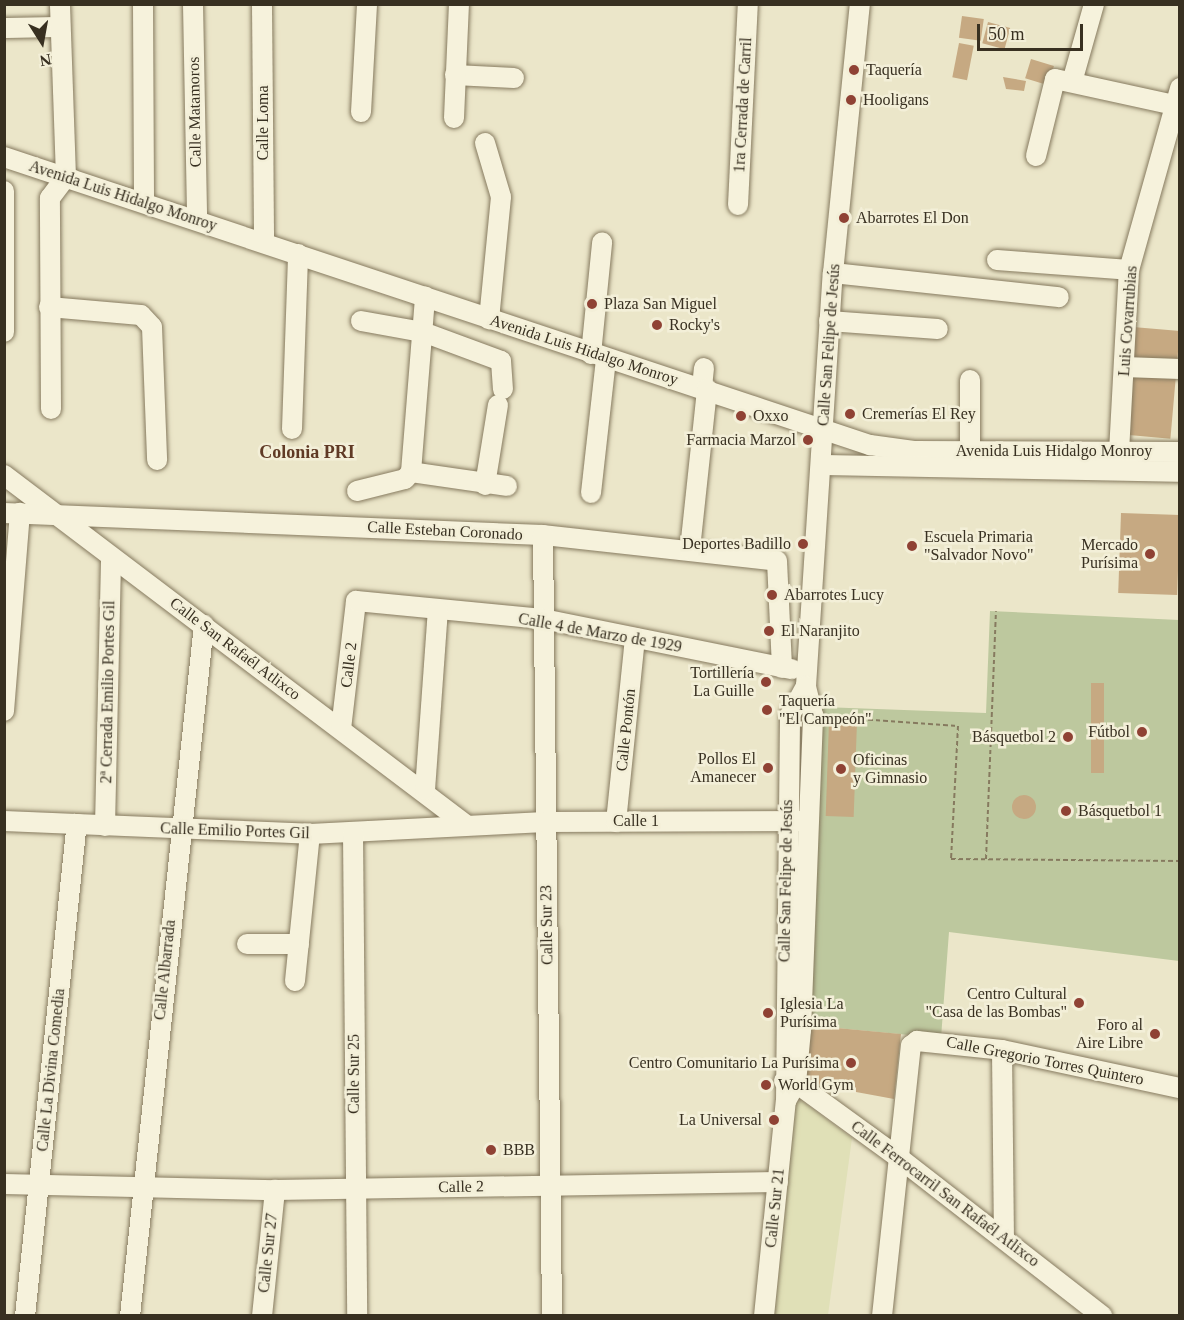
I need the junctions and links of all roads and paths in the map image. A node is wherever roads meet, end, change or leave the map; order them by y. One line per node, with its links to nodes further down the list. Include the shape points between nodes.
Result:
1 (60, 4): 10 (street)
2 (143, 4): 23 (street)
3 (193, 4): 26 (street, Calle Matamoros)
4 (262, 4): 27 (street, Calle Loma)
5 (367, 4): 16 (street)
6 (459, 4): 12 (street)
7 (748, 4): 24 (street, 1ra Cerrada de Carril)
8 (860, 4): 32 (street, Calle San Felipe de Jesús)
9 (1094, 4): 14 (street)
10 (59, 27): 11 (street); 21 (street)
11 (4, 28)
12 (455, 75): 13 (street); 17 (street)
13 (514, 78)
14 (1072, 82): 15 (street); 19 (street, via 1055,79)
15 (1177, 96): 31 (street, Luis Covarrubias)
16 (361, 112)
17 (454, 118)
18 (485, 143): 36 (street, via 501,197)
19 (1036, 156)
20 (4, 157): 21 (street, Avenida Luis Hidalgo Monroy)
21 (66, 177): 23 (street, Avenida Luis Hidalgo Monroy); 35 (street, via 51,198)
22 (4, 191): 25 (street)
23 (144, 202): 26 (street, Avenida Luis Hidalgo Monroy)
24 (738, 205)
25 (6, 220): 40 (street)
26 (197, 220): 27 (street, Avenida Luis Hidalgo Monroy)
27 (264, 242): 29 (street, Avenida Luis Hidalgo Monroy)
28 (602, 243): 42 (street)
29 (298, 254): 33 (street, Avenida Luis Hidalgo Monroy); 48 (street)
30 (997, 260): 31 (street)
31 (1129, 270): 43 (street, Luis Covarrubias)
32 (833, 273): 34 (street); 38 (street, Calle San Felipe de Jesús)
33 (425, 297): 36 (street, Avenida Luis Hidalgo Monroy); 41 (street)
34 (1059, 297)
35 (49, 307): 47 (street); 53 (street, via 141,315 152,327)
36 (489, 319): 42 (street, Avenida Luis Hidalgo Monroy)
37 (362, 321): 41 (street)
38 (829, 321): 39 (street); 49 (street, Calle San Felipe de Jesús)
39 (938, 329)
40 (5, 330)
41 (423, 332): 55 (street); 58 (street, via 501,361 500,397)
42 (599, 357): 46 (street, Avenida Luis Hidalgo Monroy); 61 (street)
43 (1124, 367): 44 (street); 51 (street, Luis Covarrubias)
44 (1179, 369)
45 (970, 380): 50 (street)
46 (704, 381): 49 (street, Avenida Luis Hidalgo Monroy); 65 (street)
47 (51, 409)
48 (292, 429)
49 (824, 429): 50 (street, Avenida Luis Hidalgo Monroy, via 891,449); 54 (street, Calle San Felipe de Jesús)
50 (970, 451): 51 (street, Avenida Luis Hidalgo Monroy)
51 (1119, 452): 52 (street, Avenida Luis Hidalgo Monroy)
52 (1179, 452)
53 (157, 460)
54 (821, 465): 56 (street, Avenida Luis Hidalgo Monroy); 74 (street, Calle San Felipe de Jesús)
55 (411, 472): 58 (street); 60 (street, via 405,479)
56 (1179, 472)
57 (4, 475): 63 (street, Calle San Rafaél Atlixco)
58 (485, 484): 59 (street)
59 (507, 486)
60 (357, 490)
61 (591, 493)
62 (12, 513): 63 (street, Calle Esteban Coronado); 75 (street)
63 (55, 513): 64 (street, Calle Esteban Coronado); 66 (street, Calle San Rafaél Atlixco)
64 (543, 535): 65 (street, Calle Esteban Coronado); 70 (street, Calle Sur 23)
65 (690, 549): 73 (street, Calle Esteban Coronado, via 777,561)
66 (111, 557): 71 (street, Calle San Rafaél Atlixco); 86 (street, 2ª Cerrada Emilio Portes Gil)
67 (356, 602): 68 (street, Calle 4 de Marzo de 1929); 77 (street, Calle 2)
68 (438, 610): 70 (street, Calle 4 de Marzo de 1929); 78 (street)
69 (996, 611): 90 (path)
70 (543, 619): 72 (street, Calle 4 de Marzo de 1929); 82 (street, Calle Sur 23)
71 (204, 625): 77 (street, Calle San Rafaél Atlixco); 87 (street, Calle Albarrada)
72 (635, 638): 73 (street, Calle 4 de Marzo de 1929); 83 (street, Calle Pontón)
73 (782, 668): 74 (street, Calle 4 de Marzo de 1929)
74 (807, 678): 76 (street, Calle San Felipe de Jesús); 79 (street, Calle San Felipe de Jesús, via 790,715)
75 (4, 711)
76 (813, 715): 81 (street, Calle San Felipe de Jesús); 90 (path, via 958,726 951,859)
77 (341, 729): 78 (street, Calle San Rafaél Atlixco)
78 (425, 790): 85 (street, Calle San Rafaél Atlixco)
79 (786, 820): 81 (street, Calle 1); 83 (street, Calle 1); 96 (street, Calle San Felipe de Jesús)
80 (4, 821): 84 (street, Calle Emilio Portes Gil)
81 (807, 821): 96 (street, Calle San Felipe de Jesús)
82 (545, 822): 83 (street, Calle 1); 85 (street, Calle 1); 101 (street, Calle Sur 23)
83 (616, 822)
84 (77, 824): 86 (street, Calle Emilio Portes Gil); 102 (street, Calle La Divina Comedia)
85 (465, 824): 88 (street, Calle Emilio Portes Gil)
86 (105, 826): 87 (street, Calle Emilio Portes Gil)
87 (179, 830): 89 (street, Calle Emilio Portes Gil); 104 (street, Calle Albarrada)
88 (353, 832): 89 (street, Calle Emilio Portes Gil); 103 (street, Calle Sur 25)
89 (310, 834): 93 (street)
90 (986, 859): 91 (path)
91 (1179, 861)
92 (247, 944): 93 (street)
93 (299, 944): 94 (street)
94 (295, 981)
95 (1002, 1050): 97 (street, Calle Gregorio Torres Quintero); 98 (street, Calle Gregorio Torres Quintero, via 963,1041 930,1039 911,1046); 106 (street)
96 (789, 1082): 98 (street, Calle Ferrocarril San Rafaél Atlixco); 99 (street, Calle Sur 21)
97 (1179, 1088)
98 (898, 1157): 106 (street, Calle Ferrocarril San Rafaél Atlixco); 113 (street)
99 (778, 1182): 101 (street, Calle 2); 112 (street, Calle Sur 21)
100 (4, 1184): 102 (street, Calle 2)
101 (552, 1186): 103 (street, Calle 2); 111 (street, Calle Sur 23)
102 (39, 1187): 104 (street, Calle 2); 107 (street, Calle La Divina Comedia)
103 (355, 1188): 105 (street, Calle 2); 110 (street, Calle Sur 25)
104 (144, 1189): 105 (street, Calle 2); 108 (street, Calle Albarrada)
105 (275, 1190): 109 (street, Calle Sur 27)
106 (1004, 1237): 114 (street, Calle Ferrocarril San Rafaél Atlixco)
107 (25, 1316)
108 (130, 1316)
109 (262, 1316)
110 (357, 1316)
111 (552, 1316)
112 (764, 1316)
113 (882, 1316)
114 (1102, 1316)

